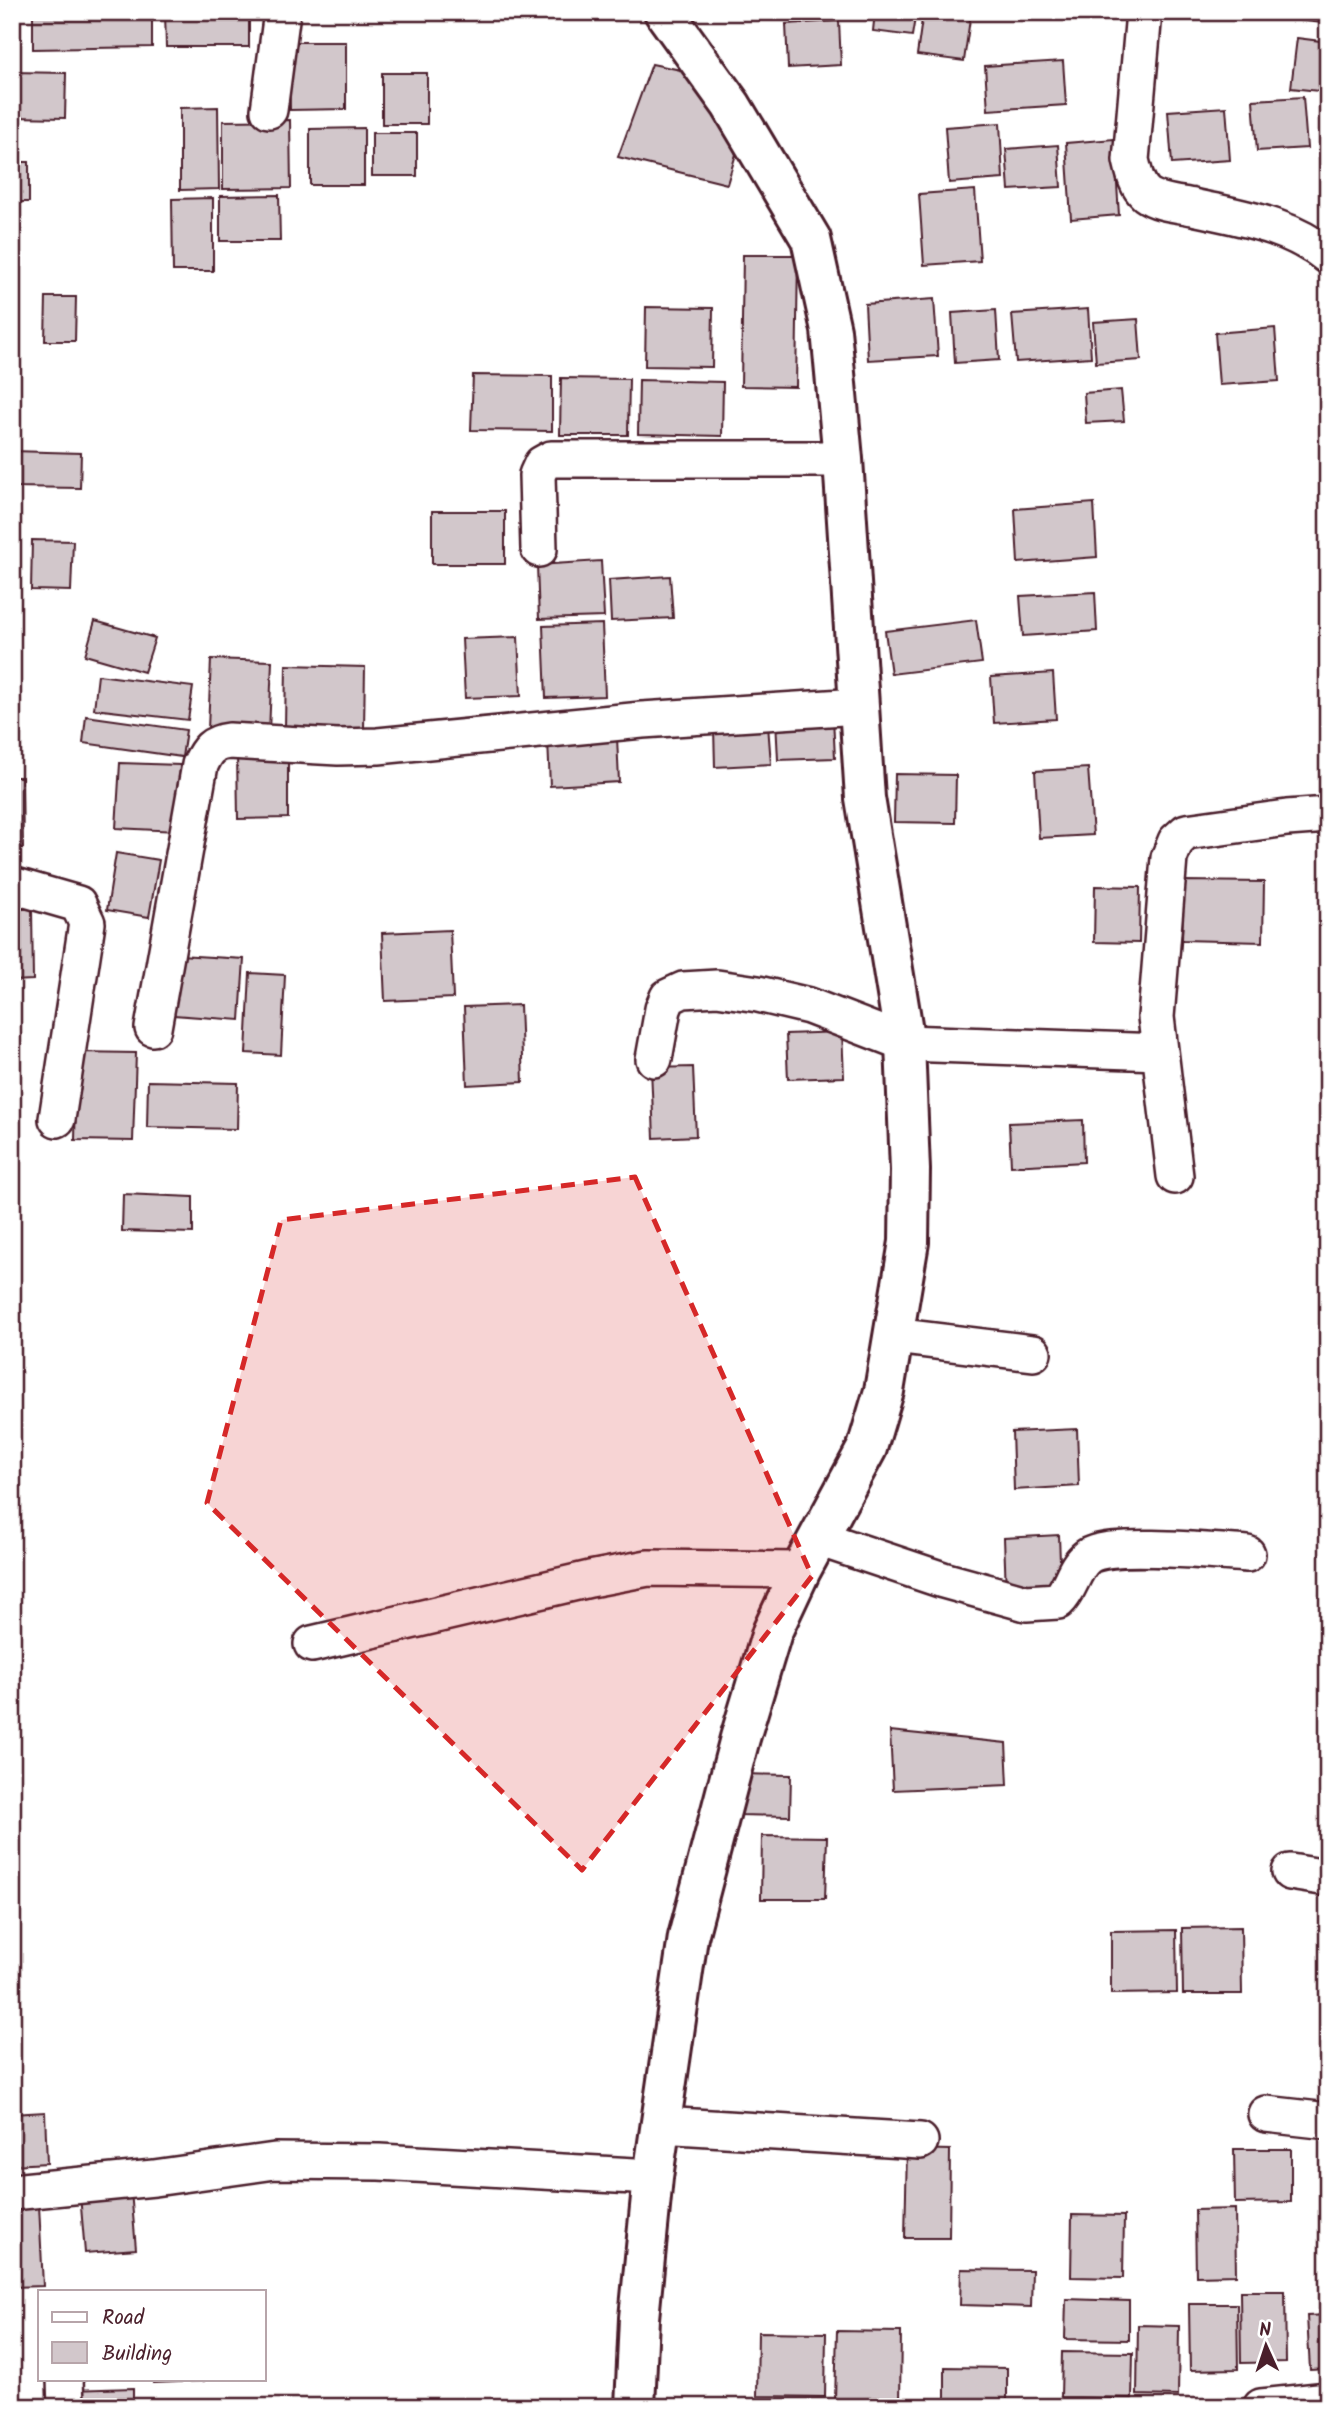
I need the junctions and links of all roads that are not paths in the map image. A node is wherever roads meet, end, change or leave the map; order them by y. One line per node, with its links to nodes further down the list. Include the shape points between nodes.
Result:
1 (282, 12): 4 (street)
2 (664, 12): 6 (street, via 731,105 811,239 831,330)
3 (1144, 12): 5 (street, via 1131,160 1135,179 1147,194 1164,201 1265,224 1305,238)
4 (270, 110)
5 (1328, 256)
6 (843, 460): 7 (street, via 551,459 537,475); 8 (street)
7 (538, 549)
8 (859, 706): 11 (street, via 642,720 378,746 216,743 200,765); 12 (street, via 865,798)
9 (1328, 815): 13 (street, via 1209,827 1186,832 1176,841 1169,858 1157,989)
10 (12, 885): 15 (street, via 78,904 87,923)
11 (153, 1028)
12 (905, 1043): 13 (street); 14 (street, via 809,1006 717,988 683,990 668,997); 17 (street, via 909,1242)
13 (1160, 1052): 16 (street)
14 (654, 1059)
15 (57, 1119)
16 (1175, 1176)
17 (894, 1336): 18 (street); 19 (street, via 867,1448)
18 (1034, 1353)
19 (810, 1554): 20 (street, via 943,1580 1026,1603 1058,1601 1088,1556 1101,1550); 21 (street, via 648,1568); 26 (street, via 772,1632 740,1738 692,1924)
20 (1247, 1554)
21 (312, 1644)
22 (1290, 1871): 23 (street)
23 (1328, 1878)
24 (1266, 2114): 25 (street)
25 (1328, 2121)
26 (661, 2125): 27 (street); 28 (street)
27 (920, 2141)
28 (653, 2177): 29 (street, via 275,2161); 33 (street)
29 (12, 2192)
30 (65, 2380): 32 (street)
31 (1328, 2400): 34 (street)
32 (66, 2407)
33 (635, 2407)
34 (1261, 2407)

